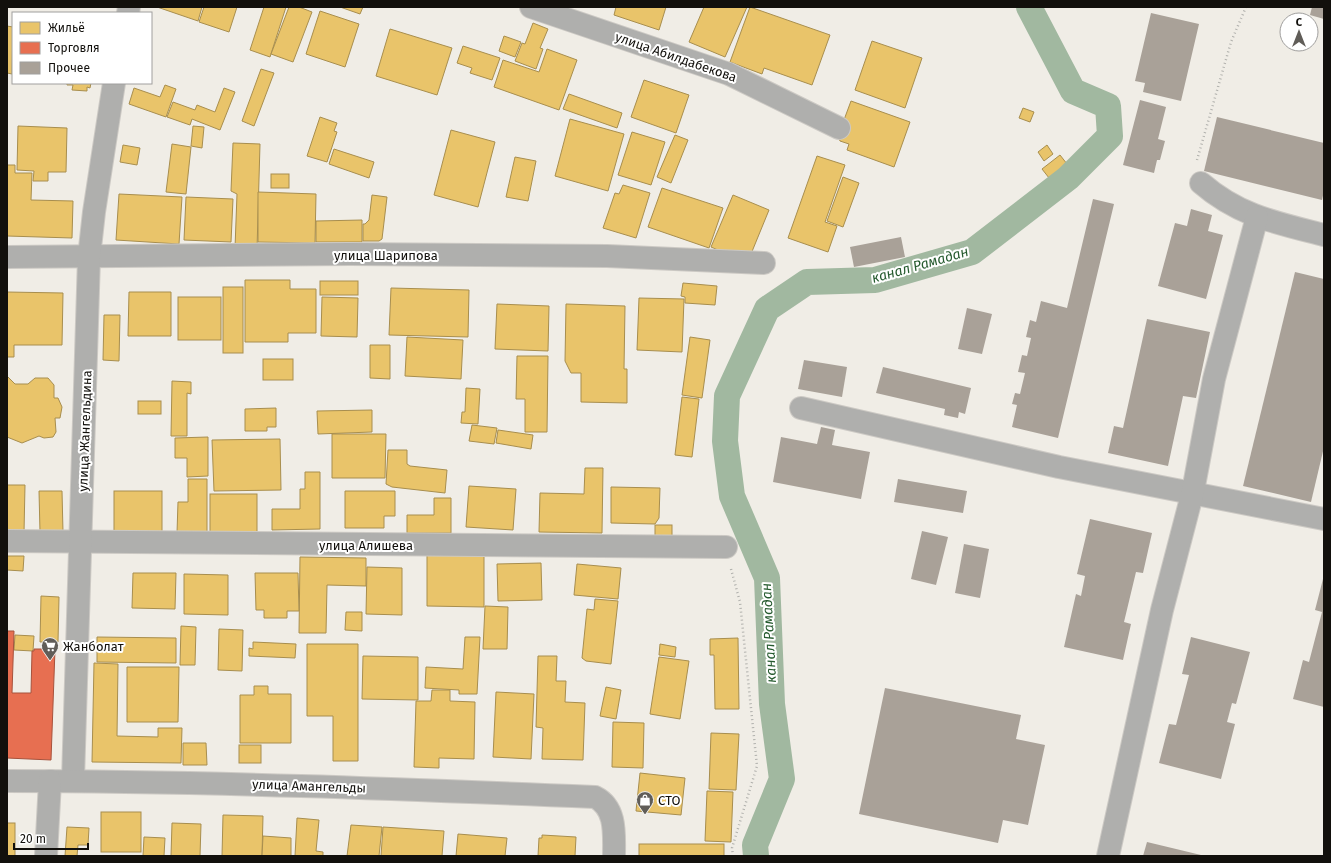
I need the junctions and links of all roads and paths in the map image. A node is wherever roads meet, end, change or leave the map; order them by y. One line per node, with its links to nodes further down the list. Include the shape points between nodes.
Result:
1 (531, 7): 4 (street, улица Абилдабекова, via 729,74)
2 (1246, 7): 5 (path, via 1231,42 1198,153 1196,173)
3 (114, 84): 9 (street, улица Жангельдина)
4 (839, 128)
5 (1201, 183): 6 (street, via 1219,199)
6 (1257, 218): 7 (street); 12 (street, via 1214,380)
7 (1324, 235)
8 (7, 257): 9 (street, улица Шарипова)
9 (89, 257): 10 (street, улица Шарипова, via 350,254 607,256); 15 (street, улица Жангельдина)
10 (764, 263)
11 (801, 408): 12 (street, via 1060,467)
12 (1193, 492): 13 (street); 23 (street, via 1162,610)
13 (1324, 518)
14 (7, 541): 15 (street, улица Алишева)
15 (82, 543): 16 (street, улица Алишева); 17 (street, улица Жангельдина)
16 (726, 547): 22 (path, via 740,602 757,766 732,848)
17 (73, 780): 19 (street, улица Амангельды); 21 (street, улица Амангельды, via 595,797 607,806 612,816)
18 (7, 781): 19 (street, улица Амангельды)
19 (50, 781): 20 (street)
20 (46, 856)
21 (614, 856)
22 (733, 856)
23 (1108, 856)

